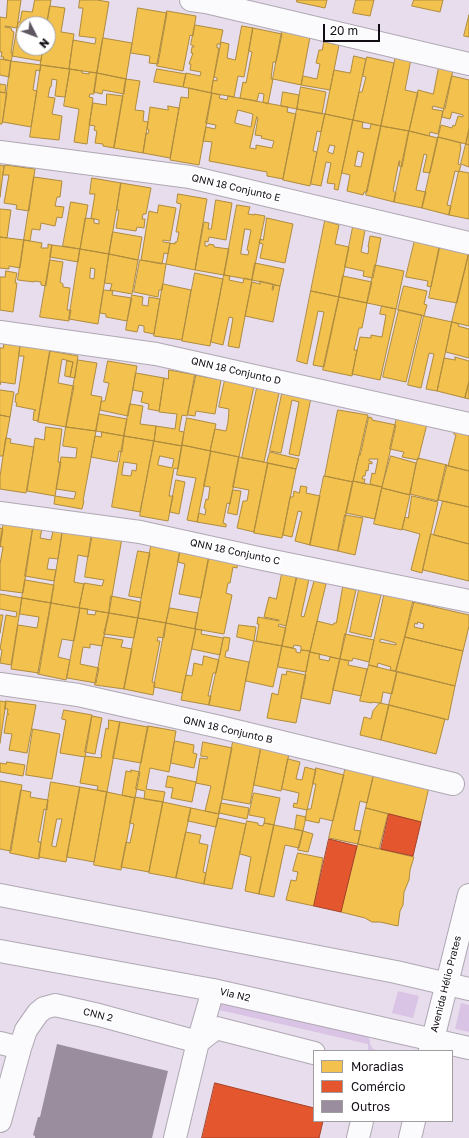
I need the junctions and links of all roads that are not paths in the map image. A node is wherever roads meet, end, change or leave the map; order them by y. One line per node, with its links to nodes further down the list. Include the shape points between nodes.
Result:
1 (190, 0): 2 (street)
2 (469, 64)
3 (0, 152): 4 (street, QNN 18 Conjunto E, via 190,177)
4 (469, 243)
5 (0, 332): 6 (street, QNN 18 Conjunto D, via 156,354)
6 (469, 424)
7 (0, 513): 8 (street, QNN 18 Conjunto C, via 140,532)
8 (469, 601)
9 (0, 684): 10 (street, QNN 18 Conjunto B, via 78,695)
10 (453, 784)
11 (469, 895): 16 (street, Avenida Hélio Prates)
12 (0, 896): 13 (street)
13 (49, 904): 14 (street); 16 (street)
14 (0, 905)
15 (0, 951): 18 (street, Via N2)
16 (446, 983): 17 (street); 21 (street, Avenida Hélio Prates)
17 (469, 989)
18 (213, 990): 19 (street); 21 (street, Via N2)
19 (198, 1042): 20 (street, CNN 2, via 55,1005 38,1013 26,1030); 23 (street, via 216,1028); 27 (street)
20 (10, 1045): 24 (street, CNN 2)
21 (431, 1046): 22 (street, Via N2)
22 (469, 1048)
23 (313, 1054)
24 (0, 1121)
25 (362, 1122): 28 (street)
26 (414, 1122): 29 (street)
27 (175, 1138)
28 (358, 1138)
29 (410, 1138)

